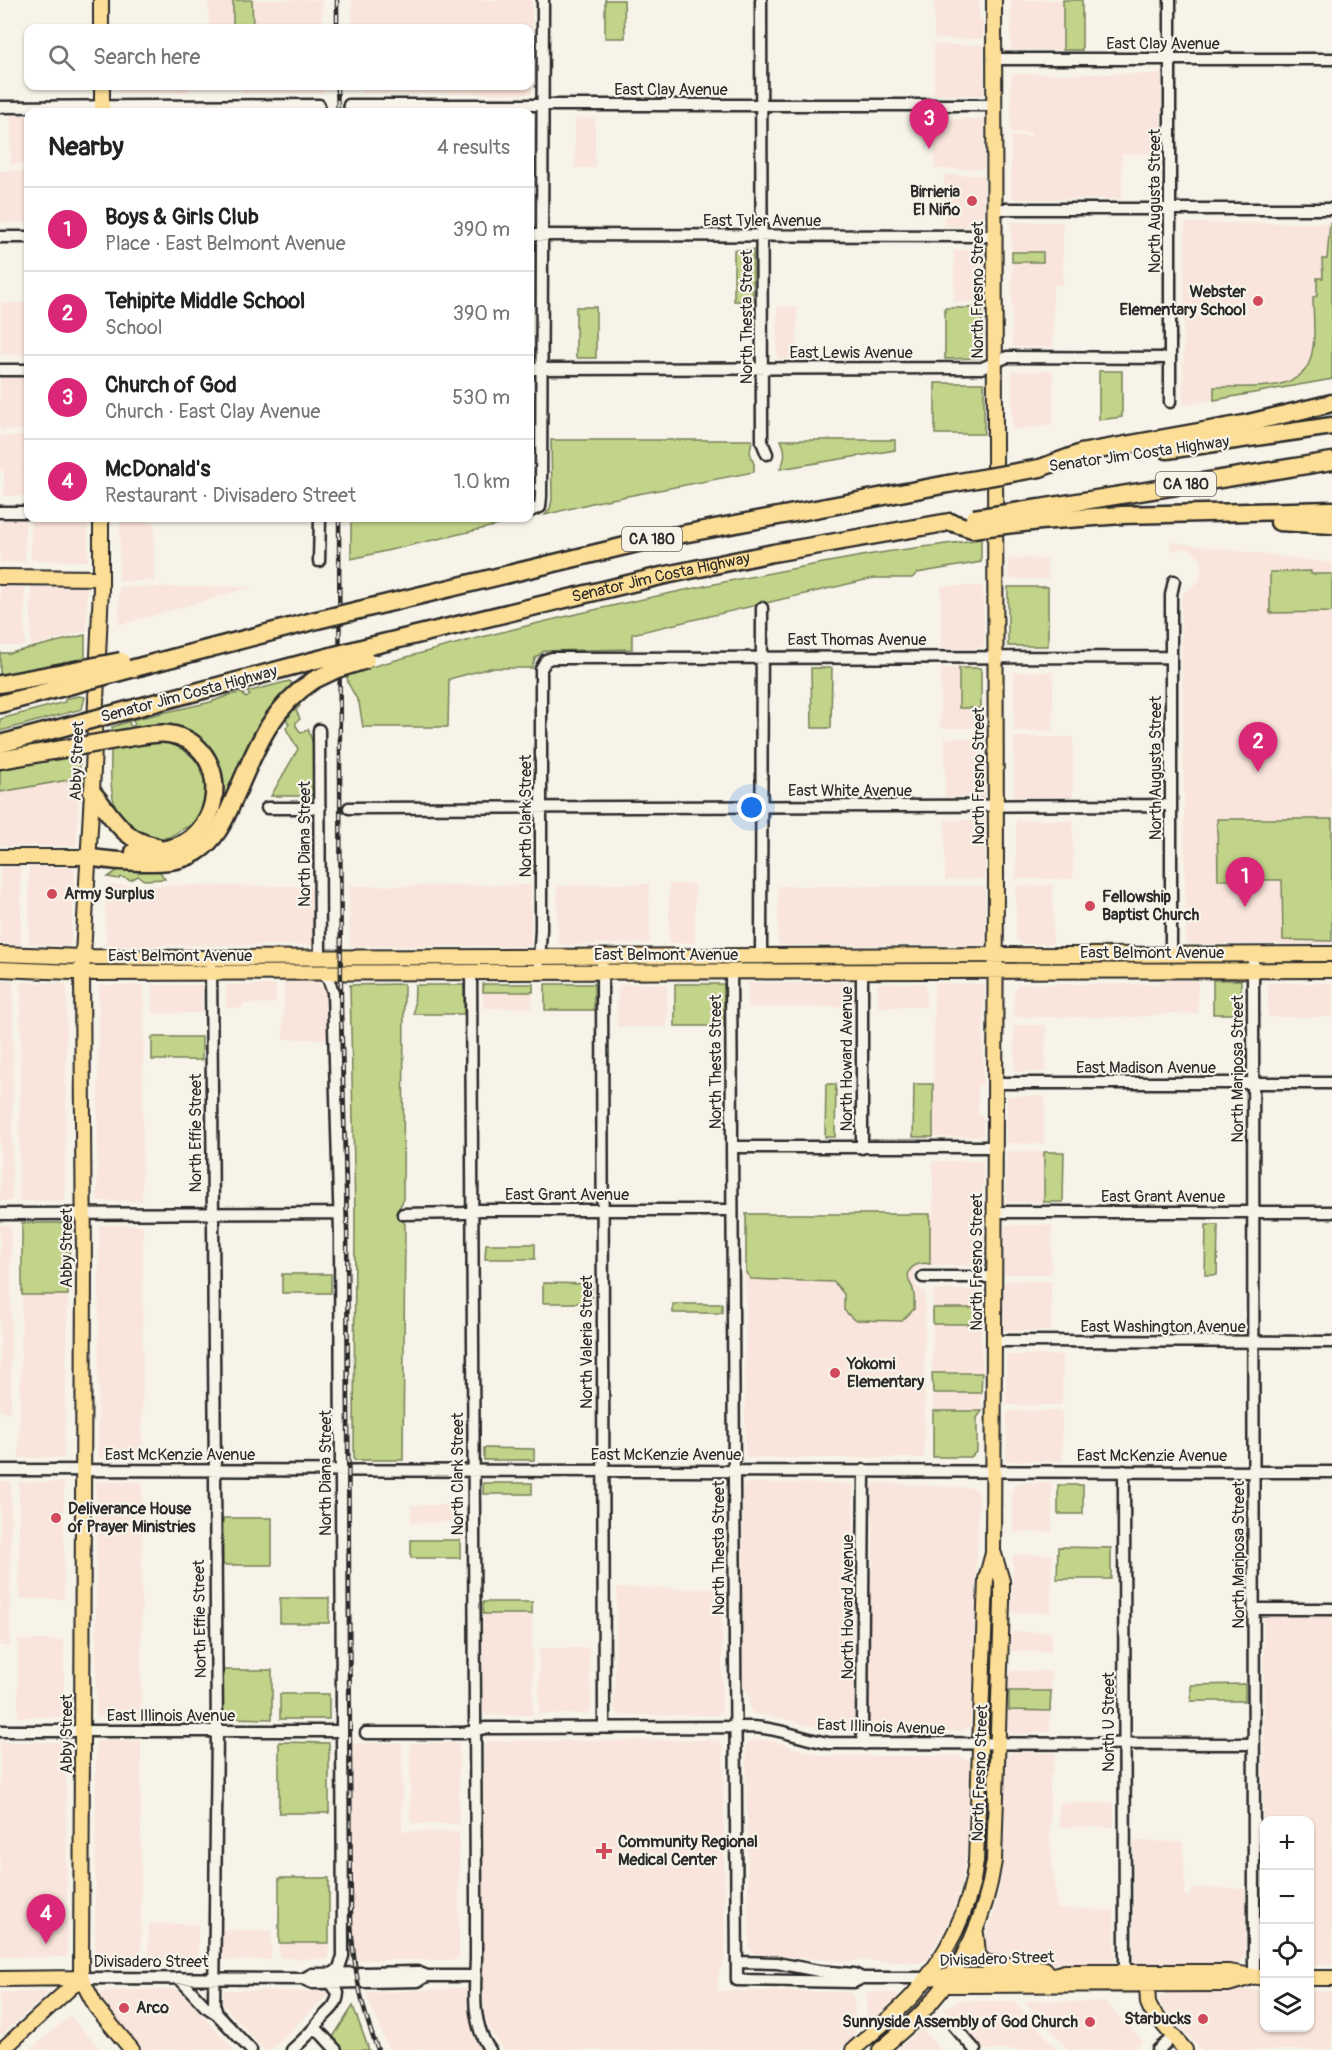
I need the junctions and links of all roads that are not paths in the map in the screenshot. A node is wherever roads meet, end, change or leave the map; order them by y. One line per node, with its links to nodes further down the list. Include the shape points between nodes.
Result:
1 (101, 0): 6 (main road)
2 (543, 0): 13 (street)
3 (760, 0): 14 (street, North Thesta Street)
4 (994, 0): 7 (main road, North Fresno Street)
5 (1170, 0): 8 (street, North Augusta Street)
6 (101, 24)
7 (994, 59): 8 (street, East Clay Avenue); 15 (main road, North Fresno Street)
8 (1170, 59): 9 (street, East Clay Avenue); 21 (street, North Augusta Street)
9 (1332, 59)
10 (102, 90): 18 (main road)
11 (319, 105): 19 (street)
12 (349, 105): 13 (street, East Clay Avenue)
13 (543, 105): 14 (street, East Clay Avenue); 24 (street)
14 (761, 105): 15 (street, East Clay Avenue); 25 (street, North Thesta Street)
15 (994, 105): 20 (main road, North Fresno Street)
16 (0, 107): 17 (street)
17 (51, 108)
18 (102, 108)
19 (156, 108)
20 (994, 208): 21 (street); 26 (main road, North Fresno Street)
21 (1170, 208): 22 (street); 29 (street, North Augusta Street)
22 (1332, 208)
23 (534, 235): 24 (street, East Tyler Avenue)
24 (542, 235): 25 (street, East Tyler Avenue); 33 (street)
25 (761, 236): 26 (street, East Tyler Avenue); 31 (street, North Thesta Street)
26 (994, 236): 30 (main road, North Fresno Street)
27 (0, 237): 28 (street)
28 (24, 237)
29 (1170, 358): 30 (street, East Lewis Avenue, via 1007,357); 36 (street, North Augusta Street)
30 (995, 363): 31 (street, East Lewis Avenue, via 982,368); 57 (main road, North Fresno Street)
31 (762, 368): 33 (street, East Lewis Avenue); 39 (street, North Thesta Street, via 762,442)
32 (534, 369): 33 (street, East Lewis Avenue)
33 (541, 369): 42 (street)
34 (0, 370): 35 (street)
35 (24, 370)
36 (1170, 402)
37 (1332, 403): 41 (highway, via 1232,427 1081,453)
38 (1332, 426): 41 (highway, Senator Jim Costa Highway / CA 180)
39 (767, 454)
40 (1332, 460): 46 (highway, CA 180)
41 (1040, 468): 61 (highway, Senator Jim Costa Highway / CA 180, bridge, via 646,540)
42 (535, 509)
43 (1332, 510): 47 (highway)
44 (0, 512): 45 (street)
45 (24, 512)
46 (1040, 514): 47 (highway); 56 (highway, Senator Jim Costa Highway / CA 180, bridge, via 972,530 950,522 739,560 498,616)
47 (1164, 514): 50 (highway)
48 (101, 522): 53 (main road, Abby Street)
49 (320, 522): 51 (street)
50 (1332, 525)
51 (319, 561)
52 (0, 577): 53 (main road)
53 (100, 578): 67 (main road, Abby Street)
54 (1174, 581): 59 (street, North Augusta Street)
55 (762, 608): 58 (street)
56 (366, 653): 65 (highway, Senator Jim Costa Highway / CA 180, bridge, via 312,661); 77 (highway, bridge, via 314,680 276,714 220,829 203,848 182,859 163,862)
57 (996, 656): 58 (street, East Thomas Avenue); 59 (street, East Thomas Avenue); 68 (main road, North Fresno Street)
58 (762, 657): 60 (street, East Thomas Avenue); 70 (street)
59 (1171, 657): 69 (street, North Augusta Street)
60 (544, 661): 71 (street, North Clark Street)
61 (64, 680): 62 (highway); 63 (highway, Senator Jim Costa Highway / CA 180)
62 (0, 684)
63 (0, 704)
64 (319, 729): 73 (street, North Diana Street)
65 (0, 744)
66 (0, 760): 75 (highway, bridge, via 159,734 180,737 198,749 209,764 214,783 210,816 199,831)
67 (93, 792): 75 (highway, via 117,825 136,840 153,846); 77 (main road, Abby Street)
68 (996, 805): 69 (street, East White Avenue); 70 (street, East White Avenue); 79 (main road, North Fresno Street)
69 (1171, 805): 80 (street, North Augusta Street)
70 (761, 806): 71 (street, East White Avenue); 83 (street)
71 (542, 807): 74 (street, East White Avenue); 86 (street, North Clark Street)
72 (267, 808): 73 (street)
73 (320, 808): 88 (street, North Diana Street)
74 (349, 808)
75 (177, 846): 77 (highway)
76 (0, 857): 77 (main road)
77 (89, 857): 85 (main road, Abby Street)
78 (0, 954): 85 (main road, East Belmont Avenue)
79 (996, 954): 80 (main road, East Belmont Avenue); 83 (main road, East Belmont Avenue); 91 (main road, North Fresno Street)
80 (1171, 954): 81 (main road, East Belmont Avenue)
81 (1253, 954): 82 (main road, East Belmont Avenue); 92 (street, North Mariposa Street)
82 (1332, 954)
83 (761, 955): 84 (main road, East Belmont Avenue)
84 (602, 956): 86 (main road, East Belmont Avenue); 98 (street, North Valeria Street)
85 (82, 957): 87 (main road, East Belmont Avenue); 99 (main road, Abby Street)
86 (540, 957): 88 (main road, East Belmont Avenue); 97 (street, North Clark Street)
87 (211, 958): 88 (main road, East Belmont Avenue); 95 (street, North Effie Street)
88 (320, 958): 100 (main road, via 318,964 287,965)
89 (0, 969): 99 (main road, East Belmont Avenue)
90 (862, 970): 91 (main road, East Belmont Avenue); 94 (main road, East Belmont Avenue); 107 (street, North Howard Avenue)
91 (996, 970): 92 (main road, East Belmont Avenue); 102 (main road, North Fresno Street)
92 (1253, 970): 93 (main road, East Belmont Avenue); 103 (street, North Mariposa Street)
93 (1332, 970)
94 (731, 971): 98 (main road, East Belmont Avenue); 105 (street, North Thesta Street)
95 (211, 972): 99 (main road, East Belmont Avenue); 100 (main road, East Belmont Avenue); 113 (street, North Effie Street)
96 (471, 972): 97 (main road, East Belmont Avenue); 101 (main road, East Belmont Avenue); 110 (street, North Clark Street)
97 (538, 972): 98 (main road, East Belmont Avenue)
98 (602, 972): 108 (street, North Valeria Street)
99 (82, 973): 117 (main road, Abby Street)
100 (278, 973): 101 (main road, East Belmont Avenue)
101 (320, 973): 114 (street, North Diana Street, via 328,978 333,992)
102 (995, 1083): 103 (street, East Madison Avenue); 106 (main road, North Fresno Street)
103 (1253, 1083): 104 (street, East Madison Avenue); 115 (street, North Mariposa Street)
104 (1332, 1083)
105 (732, 1147): 107 (street); 109 (street, North Thesta Street)
106 (994, 1147): 107 (street); 111 (main road, North Fresno Street)
107 (862, 1148)
108 (602, 1210): 109 (street, East Grant Avenue); 110 (street, East Grant Avenue); 129 (street, North Valeria Street)
109 (732, 1210): 130 (street, North Thesta Street)
110 (472, 1212): 118 (street, East Grant Avenue); 128 (street, North Clark Street)
111 (994, 1212): 115 (street, East Grant Avenue); 120 (main road, North Fresno Street)
112 (1332, 1212): 115 (street, East Grant Avenue)
113 (212, 1213): 114 (street); 117 (street); 126 (street, North Effie Street)
114 (339, 1213): 127 (street, North Diana Street)
115 (1253, 1213): 122 (street, North Mariposa Street)
116 (0, 1214): 117 (street)
117 (84, 1214): 125 (main road, Abby Street)
118 (403, 1214)
119 (923, 1277): 120 (street)
120 (994, 1277): 121 (main road, North Fresno Street)
121 (994, 1341): 122 (street, East Washington Avenue); 132 (main road, North Fresno Street)
122 (1254, 1342): 123 (street, East Washington Avenue); 134 (street, North Mariposa Street)
123 (1332, 1342)
124 (0, 1470): 125 (street, East McKenzie Avenue)
125 (83, 1470): 126 (street, East McKenzie Avenue); 143 (main road, Abby Street)
126 (213, 1470): 127 (street, East McKenzie Avenue); 144 (street, North Effie Street)
127 (341, 1470): 128 (street, East McKenzie Avenue); 145 (street, North Diana Street)
128 (473, 1470): 129 (street, East McKenzie Avenue); 141 (street, North Clark Street)
129 (603, 1470): 130 (street, East McKenzie Avenue); 139 (street, North Valeria Street)
130 (734, 1470): 131 (street, East McKenzie Avenue); 140 (street, North Thesta Street)
131 (864, 1470): 132 (street, East McKenzie Avenue); 148 (street, North Howard Avenue)
132 (993, 1472): 133 (street, East McKenzie Avenue); 136 (main road, North Fresno Street)
133 (1125, 1472): 134 (street, East McKenzie Avenue); 147 (street, North U Street)
134 (1254, 1472): 135 (street, East McKenzie Avenue); 137 (street, North Mariposa Street)
135 (1332, 1472)
136 (993, 1553): 149 (main road, North Fresno Street, via 986,1579); 150 (main road, North Fresno Street, via 1002,1581)
137 (1254, 1609): 138 (street); 151 (street, North Mariposa Street)
138 (1332, 1609)
139 (603, 1727): 140 (street, East Illinois Avenue); 141 (street, East Illinois Avenue)
140 (735, 1727): 148 (street, East Illinois Avenue, via 774,1729 828,1743); 153 (street, North Thesta Street)
141 (476, 1730): 146 (street, East Illinois Avenue); 158 (street, North Clark Street)
142 (0, 1731): 143 (street, East Illinois Avenue)
143 (83, 1731): 144 (street, East Illinois Avenue); 160 (main road, Abby Street)
144 (217, 1731): 145 (street, East Illinois Avenue); 168 (street, North Effie Street)
145 (341, 1731): 162 (street, North Diana Street, via 343,1956)
146 (366, 1733)
147 (1124, 1743): 150 (street, East Illinois Avenue); 151 (street, East Illinois Avenue); 154 (street, North U Street)
148 (865, 1744): 149 (street, East Illinois Avenue)
149 (980, 1744): 150 (street, East Illinois Avenue); 164 (main road, North Fresno Street, via 974,1878 951,1938)
150 (997, 1744): 152 (main road, North Fresno Street, via 994,1861)
151 (1254, 1744): 159 (street, North Mariposa Street)
152 (977, 1929): 155 (main road, via 976,1949 986,1963); 169 (main road, North Fresno Street)
153 (737, 1962): 163 (street, via 777,1964); 163 (street, North Thesta Street, via 736,1980 854,1982)
154 (1125, 1971): 155 (main road, Divisadero Street); 156 (main road, Divisadero Street); 171 (main road, via 1116,1978 1077,1979)
155 (1065, 1972): 169 (main road, Divisadero Street)
156 (1213, 1972): 159 (main road, Divisadero Street); 172 (main road, via 1186,1978 1154,1978)
157 (427, 1976): 158 (street, Divisadero Street); 162 (street, Divisadero Street, via 417,1972); 170 (street, Divisadero Street, via 418,1981)
158 (476, 1976): 182 (street, North Clark Street, via 478,2025)
159 (1259, 1977): 172 (main road, Divisadero Street, via 1228,1984)
160 (81, 1978): 161 (street, Divisadero Street); 167 (main road, Divisadero Street); 177 (main road); 178 (main road, via 96,2007)
161 (179, 1978): 168 (street, Divisadero Street); 173 (street)
162 (332, 1978): 168 (street, Divisadero Street, via 313,1983 303,1979); 170 (street, Divisadero Street); 175 (street, via 337,2000)
163 (862, 1978): 164 (street)
164 (926, 1978): 169 (main road, Divisadero Street); 183 (main road, North Fresno Street)
165 (1314, 1978): 166 (main road)
166 (1332, 1978)
167 (0, 1979)
168 (214, 1979): 173 (street, North Effie Street)
169 (948, 1980): 171 (main road, Divisadero Street); 184 (main road, North Fresno Street, via 927,2007)
170 (350, 1982): 175 (street, via 338,2013 324,2027)
171 (1053, 1985): 172 (main road, Divisadero Street)
172 (1147, 1985): 176 (main road, via 1151,2010)
173 (217, 2014): 179 (street)
174 (954, 2026): 185 (street)
175 (316, 2028): 180 (street); 181 (street)
176 (1173, 2037): 186 (street); 187 (main road)
177 (2, 2050)
178 (132, 2050)
179 (251, 2050)
180 (291, 2050)
181 (336, 2050)
182 (490, 2050)
183 (853, 2050)
184 (880, 2050)
185 (975, 2050)
186 (1158, 2050)
187 (1185, 2050)

